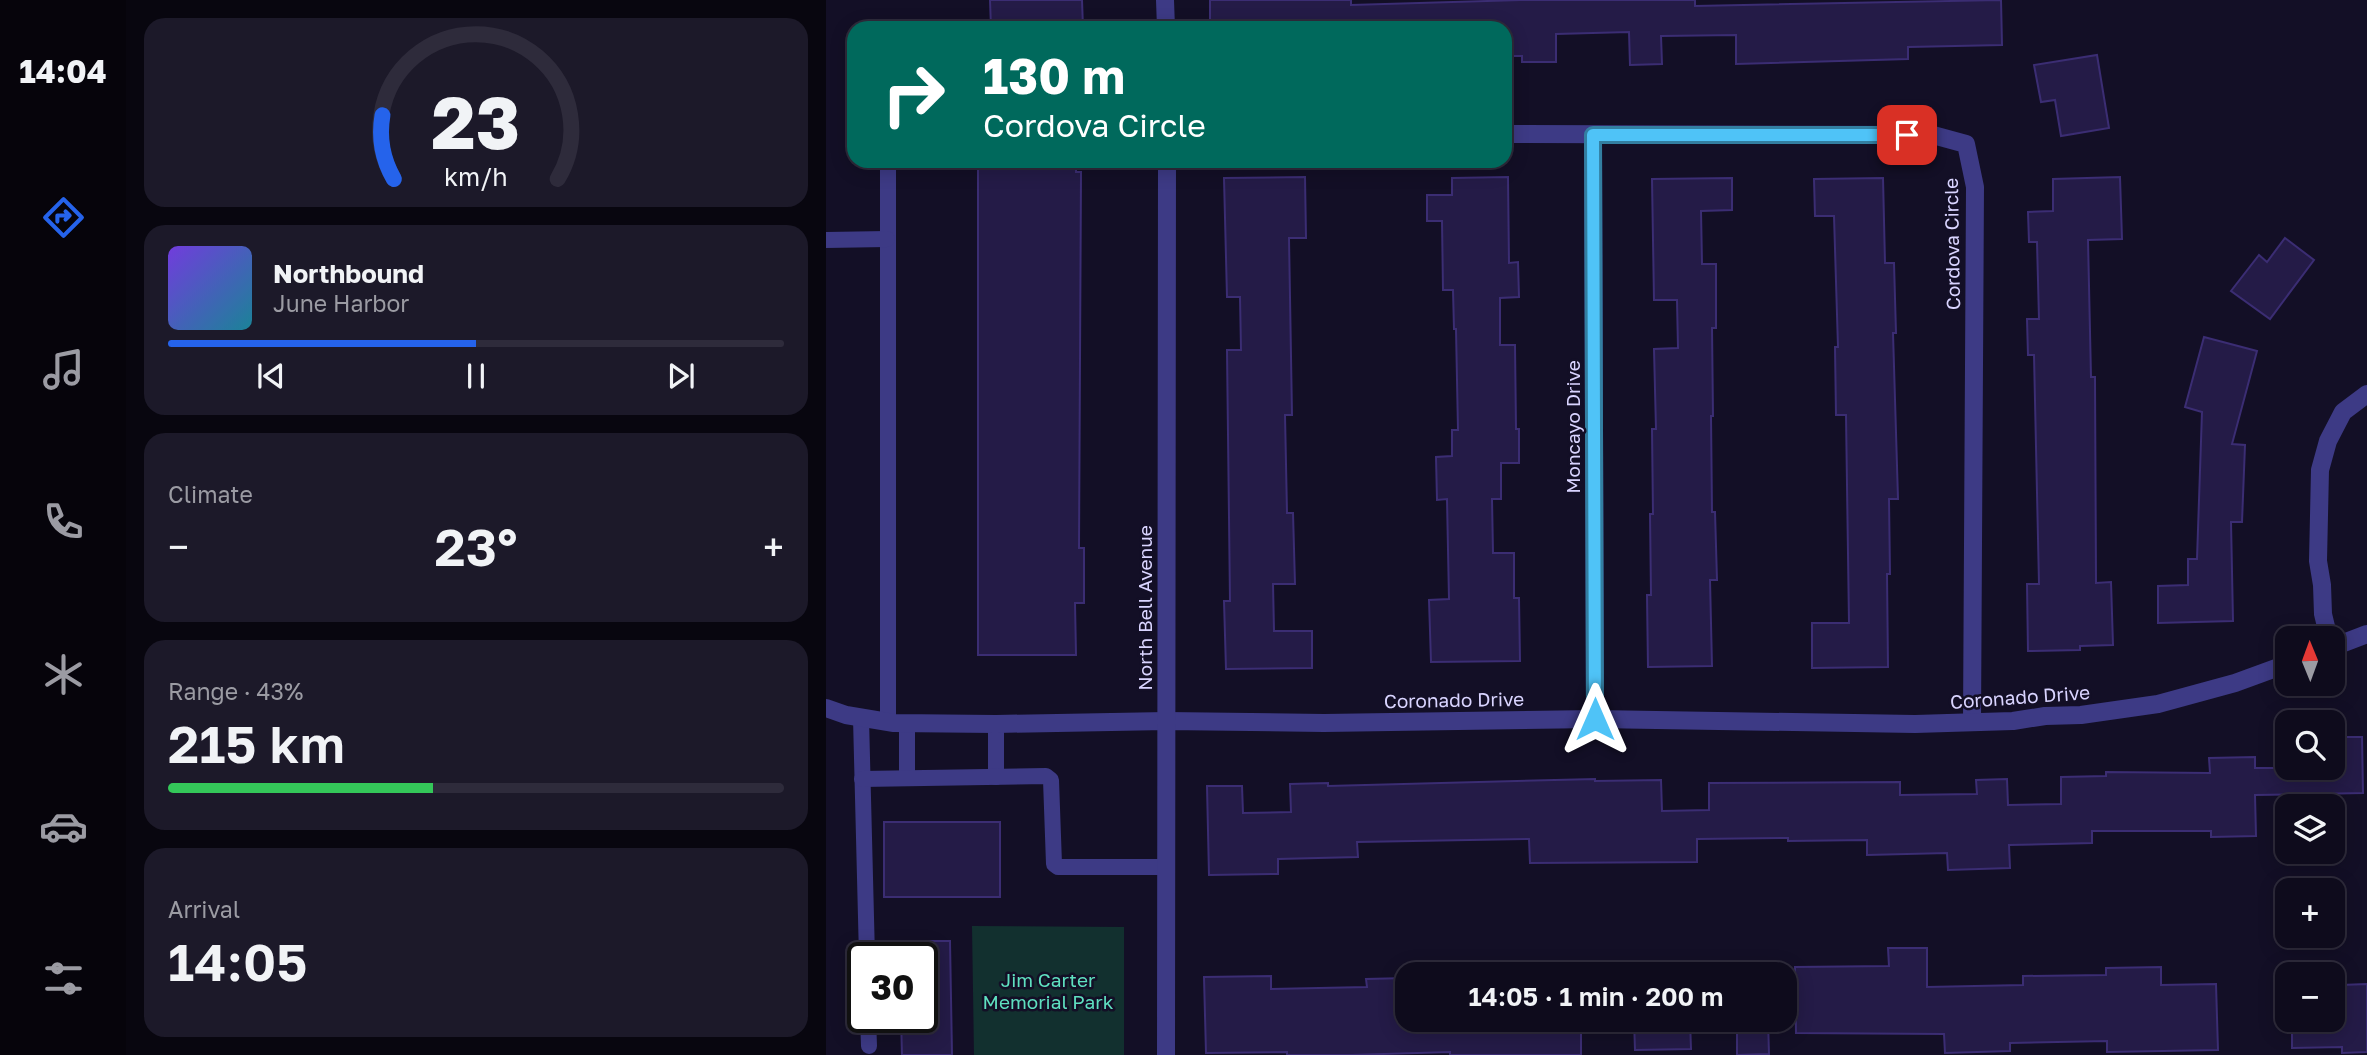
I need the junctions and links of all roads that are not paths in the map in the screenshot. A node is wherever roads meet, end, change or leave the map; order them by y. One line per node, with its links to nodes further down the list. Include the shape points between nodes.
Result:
1 (1165, 0): 2 (street)
2 (1166, 21)
3 (1512, 134): 4 (street, Cordova Circle)
4 (1593, 135): 16 (street, Moncayo Drive); 19 (street, Cordova Circle, via 1933,135 1966,144 1975,187)
5 (888, 168): 7 (lane)
6 (1167, 168): 17 (street, North Bell Avenue)
7 (887, 239): 8 (lane); 18 (lane)
8 (826, 240)
9 (2367, 394): 10 (street, via 2343,412 2320,470 2318,561)
10 (2326, 626)
11 (2367, 634): 12 (street)
12 (2345, 643)
13 (2275, 668): 19 (street, Coronado Drive, via 2158,704 2081,715)
14 (826, 708): 15 (street, Coronado Drive)
15 (861, 718): 18 (street, Coronado Drive); 24 (lane)
16 (1595, 719): 17 (street, Coronado Drive); 19 (street, Coronado Drive)
17 (1166, 721): 21 (street, Coronado Drive); 25 (street, North Bell Avenue)
18 (888, 722): 20 (street, Coronado Drive)
19 (1972, 722)
20 (907, 723): 21 (street, Coronado Drive); 23 (lane)
21 (996, 724): 22 (lane)
22 (996, 777): 23 (lane); 25 (lane, via 1046,776 1051,780 1054,864 1058,867)
23 (907, 778): 24 (lane)
24 (862, 779): 26 (lane)
25 (1166, 867): 29 (street, North Bell Avenue)
26 (867, 942)
27 (869, 1033): 28 (lane)
28 (869, 1046)
29 (1166, 1055)

